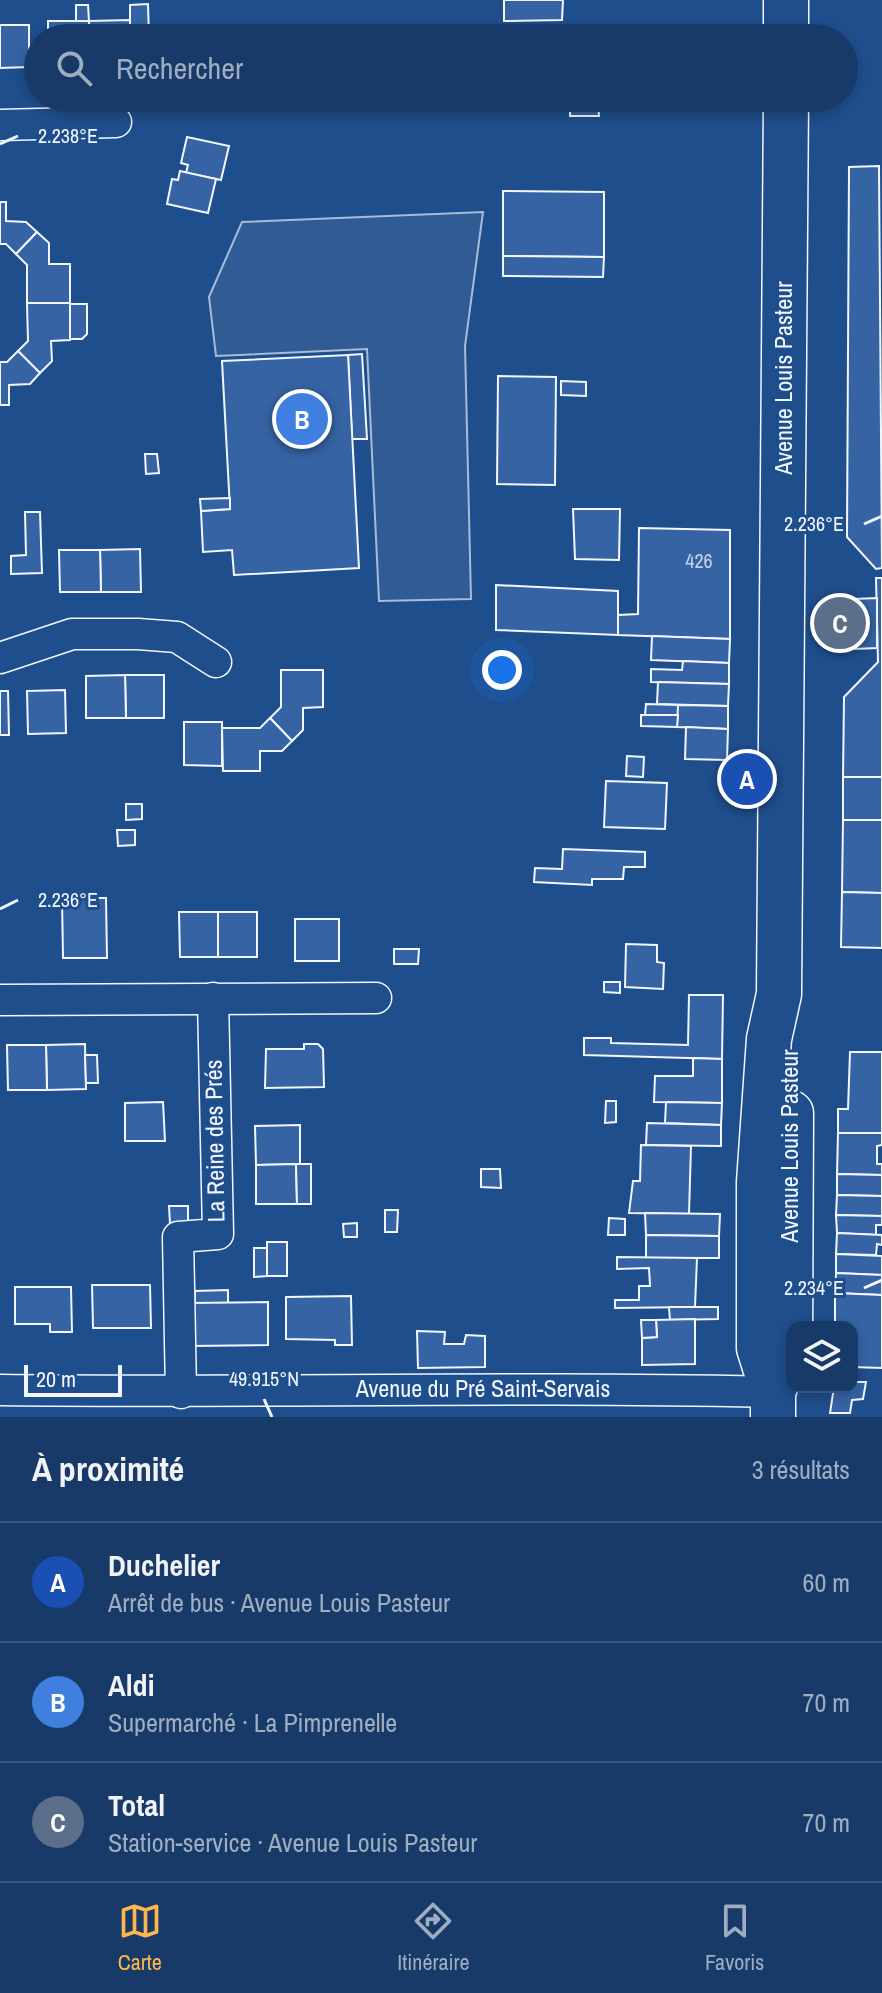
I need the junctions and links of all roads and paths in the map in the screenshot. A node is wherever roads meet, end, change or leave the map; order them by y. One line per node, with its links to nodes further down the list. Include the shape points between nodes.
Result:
1 (786, 0): 2 (main road)
2 (786, 24)
3 (786, 112): 13 (main road, Avenue Louis Pasteur, via 779,994 791,1047 790,1348)
4 (116, 122): 5 (street)
5 (0, 125)
6 (0, 658): 7 (street, via 72,634 138,634 177,637)
7 (216, 662)
8 (213, 998): 9 (street); 10 (street); 12 (street, La Reine des Prés, via 218,1234 178,1237)
9 (376, 998)
10 (0, 1000)
11 (0, 1390): 12 (street, Avenue du Pré Saint-Servais)
12 (181, 1393): 14 (street, Avenue du Pré Saint-Servais)
13 (773, 1404): 14 (street, Avenue du Pré Saint-Servais, via 588,1387)
14 (221, 1405)

